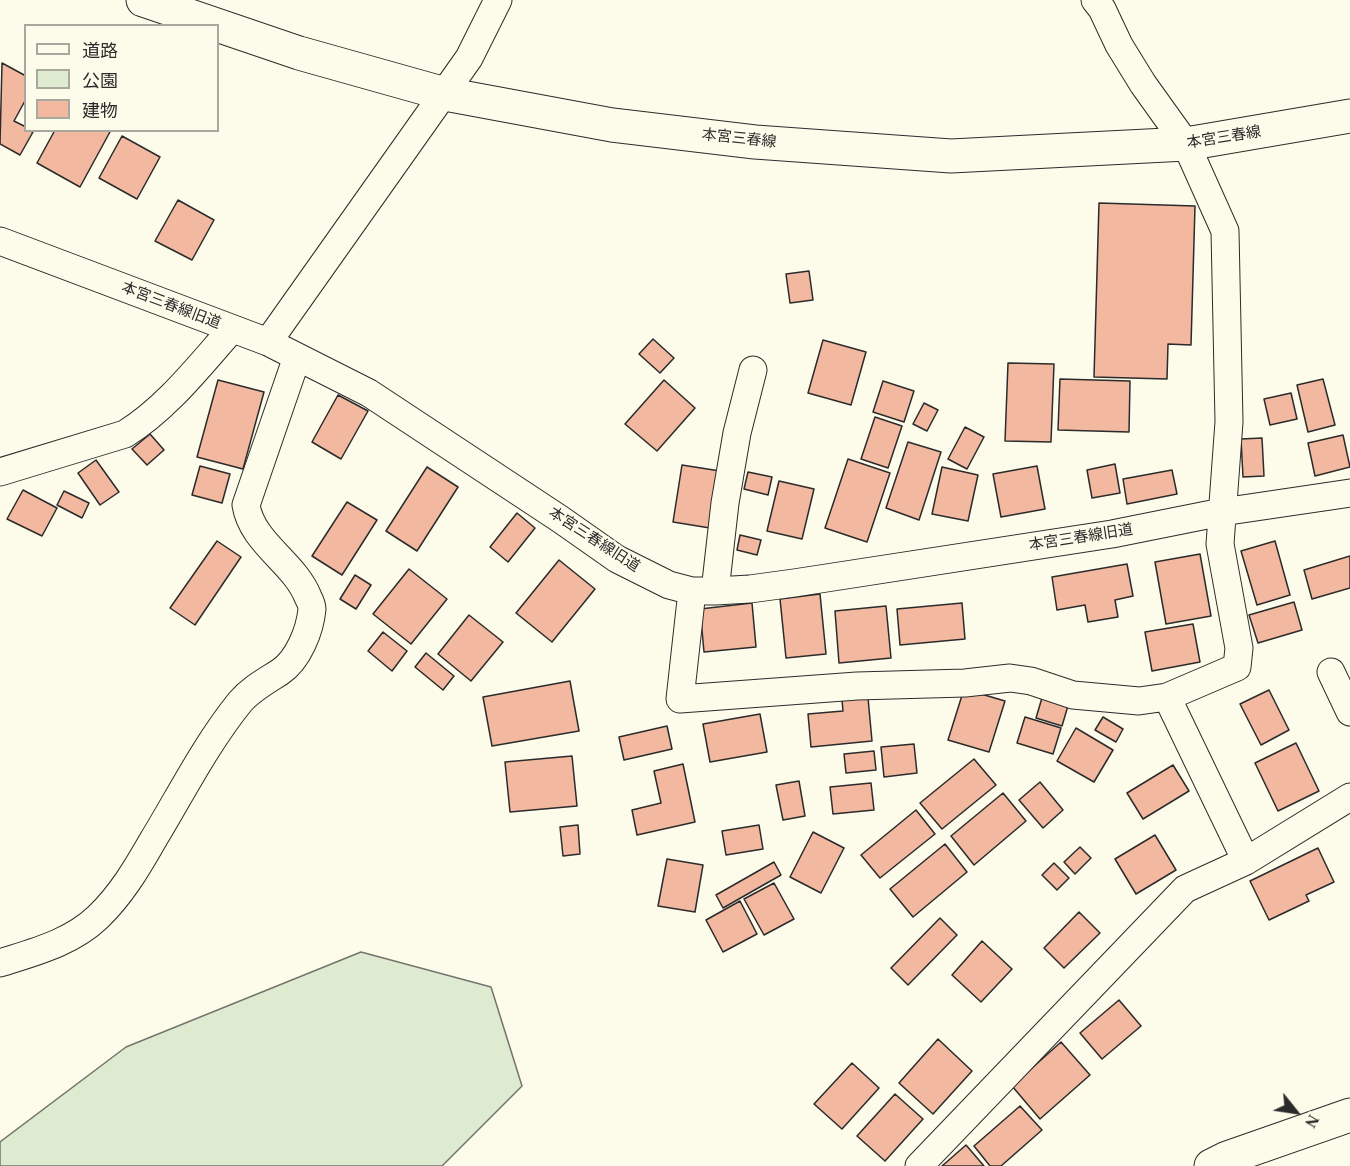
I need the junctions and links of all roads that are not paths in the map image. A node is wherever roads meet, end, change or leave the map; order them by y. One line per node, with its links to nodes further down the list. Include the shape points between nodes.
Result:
1 (143, 0): 4 (main road, 本宮三春線)
2 (498, 0): 6 (street)
3 (1095, 0): 8 (street, via 1137,75)
4 (215, 24)
5 (219, 25): 6 (main road, 本宮三春線)
6 (445, 93): 8 (main road, 本宮三春線, via 612,125 755,142 951,156); 11 (street)
7 (1350, 116): 8 (main road, 本宮三春線)
8 (1186, 144): 16 (street, via 1225,231 1229,422)
9 (0, 241): 10 (street, 本宮三春線旧道)
10 (232, 329): 11 (street, 本宮三春線旧道); 14 (street, via 174,394 132,430)
11 (268, 342): 12 (street, 本宮三春線旧道)
12 (297, 357): 17 (street, 本宮三春線旧道, via 369,393 617,559 669,585); 23 (street, via 246,505 255,529 302,583 312,607 298,652 282,671 240,701 129,881 97,918 56,944)
13 (753, 370): 17 (street)
14 (0, 472)
15 (1350, 493): 16 (street, 本宮三春線旧道)
16 (1222, 512): 17 (street, 本宮三春線旧道, via 1112,534 794,584); 19 (street, via 1220,544 1239,648 1236,667)
17 (704, 591): 19 (street, via 680,699 1010,678 1073,694 1139,701)
18 (1331, 672): 20 (street)
19 (1167, 697): 22 (street)
20 (1350, 712)
21 (1350, 797): 22 (street)
22 (1246, 861): 25 (street, via 1185,889)
23 (0, 963)
24 (1350, 1115): 26 (main road)
25 (918, 1166)
26 (1211, 1166)

